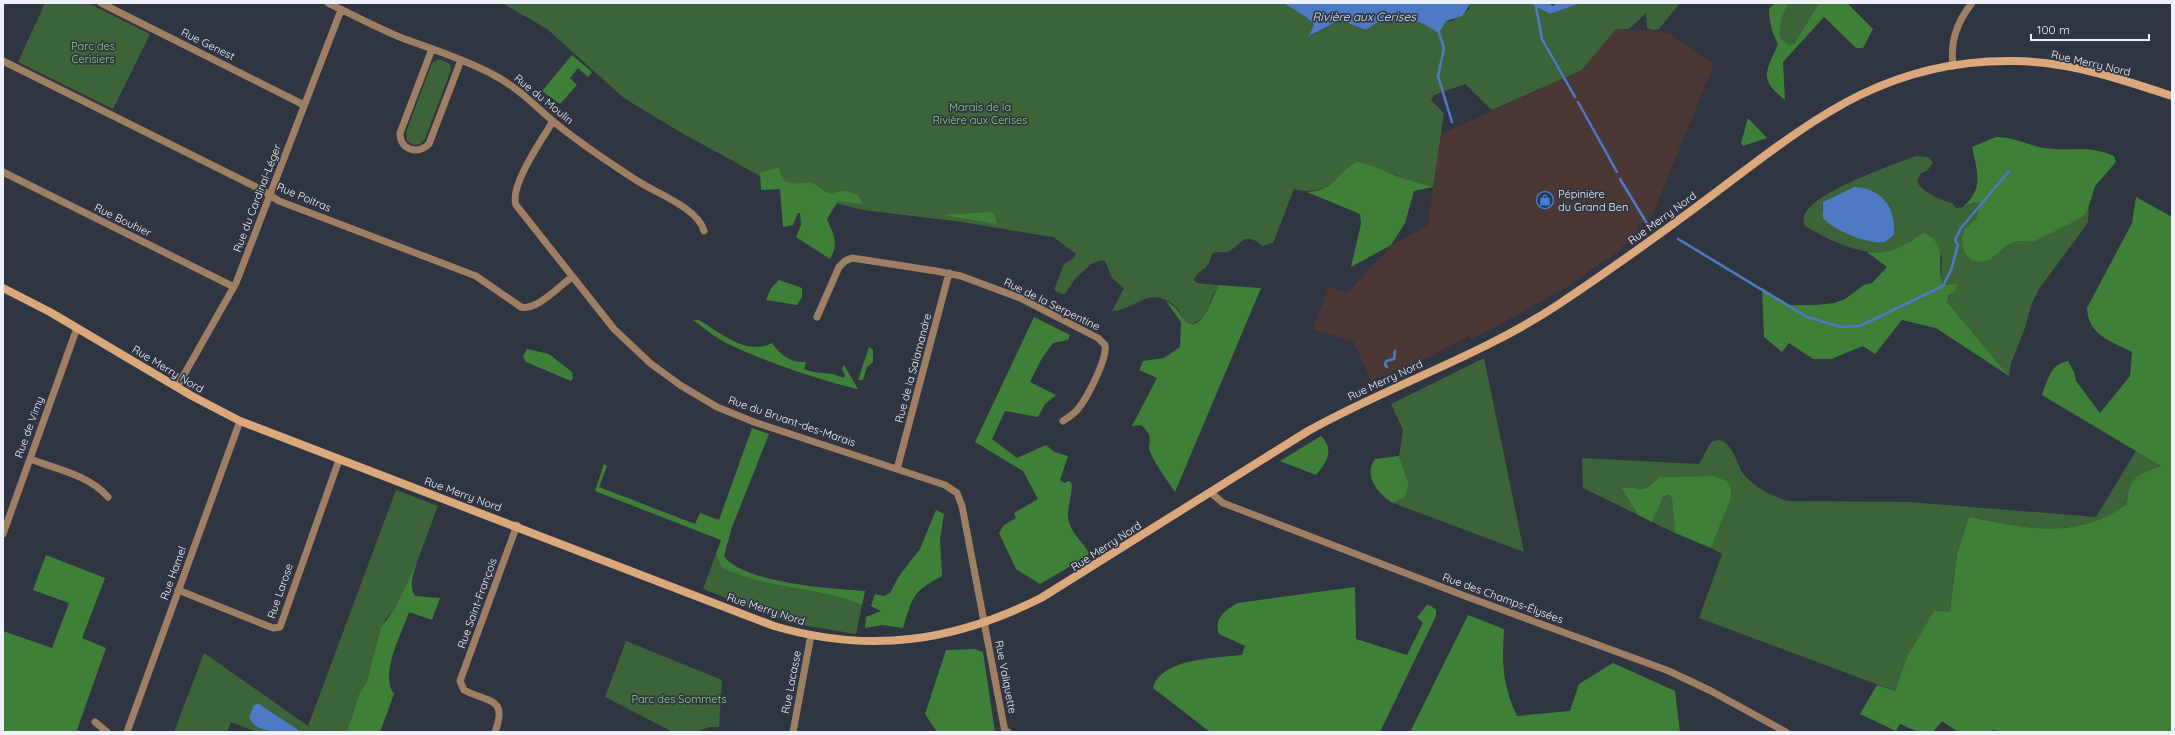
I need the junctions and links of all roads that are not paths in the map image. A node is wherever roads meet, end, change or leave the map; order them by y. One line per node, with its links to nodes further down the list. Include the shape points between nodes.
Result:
1 (101, 3): 10 (street, Rue Genest)
2 (328, 3): 4 (street, Rue du Moulin)
3 (1972, 3): 8 (street, via 1954,37)
4 (341, 10): 5 (street, Rue du Moulin); 10 (street, Rue du Cardinal-Léger)
5 (432, 50): 6 (street, Rue du Moulin); 6 (street, via 401,131 402,142 411,150 420,150 430,142)
6 (461, 60): 11 (street, Rue du Moulin, via 509,84)
7 (3, 61): 13 (street, Rue Poitras)
8 (1953, 66): 9 (main road, Rue Merry Nord, via 2005,61 2061,65 2103,74); 27 (main road, Rue Merry Nord, via 1920,72 1883,84 1837,106 1553,308 1482,346 1329,419)
9 (2172, 96)
10 (304, 105): 13 (street, Rue du Cardinal-Léger)
11 (553, 121): 14 (street, Rue du Moulin, via 624,173 693,213); 16 (street, Rue du Bruant-des-Marais, via 530,157 514,202)
12 (3, 172): 17 (street, Rue Bouhier)
13 (270, 195): 16 (street, Rue Poitras, via 282,202 476,276 521,307 535,306); 17 (street, Rue du Cardinal-Léger)
14 (704, 232)
15 (949, 273): 19 (street, Rue de la Serpentine, via 856,258 848,260 839,267); 23 (street, Rue de la Serpentine, via 1014,296 1103,342 1106,352 1084,399 1077,410); 26 (street, Rue de la Salamandre)
16 (572, 276): 26 (street, Rue du Bruant-des-Marais, via 611,325 638,352 668,377 698,396 750,420)
17 (234, 287): 21 (street, Rue du Cardinal-Léger)
18 (3, 288): 20 (main road, Rue Merry Nord)
19 (817, 317)
20 (77, 328): 21 (main road, Rue Merry Nord); 24 (street, Rue de Vimy)
21 (177, 387): 22 (main road, Rue Merry Nord)
22 (240, 421): 25 (main road, Rue Merry Nord); 31 (street, Rue Hamel)
23 (1063, 421)
24 (30, 459): 28 (street, via 85,479); 30 (street, Rue de Vimy)
25 (339, 460): 29 (main road, Rue Merry Nord); 31 (street, Rue Larose, via 280,627 273,628)
26 (897, 469): 32 (street, Rue du Bruant-des-Marais, via 950,486 960,497)
27 (1210, 492): 32 (main road, Rue Merry Nord, via 1059,588 1023,608); 40 (street, Rue des Champs-Élysées, via 1223,503 1669,671)
28 (108, 497)
29 (516, 525): 33 (main road, Rue Merry Nord, via 741,614 780,628); 37 (street, Rue Saint-François, via 462,677 462,688 498,707 501,716)
30 (3, 534)
31 (178, 590): 36 (street, Rue Hamel)
32 (985, 623): 33 (main road, Rue Merry Nord, via 954,632 907,640 859,641); 39 (street, Rue Valiquette)
33 (811, 635): 38 (street, Rue Lacasse)
34 (95, 722): 35 (street)
35 (107, 732)
36 (126, 732)
37 (496, 732)
38 (792, 732)
39 (1006, 732)
40 (1786, 732)

